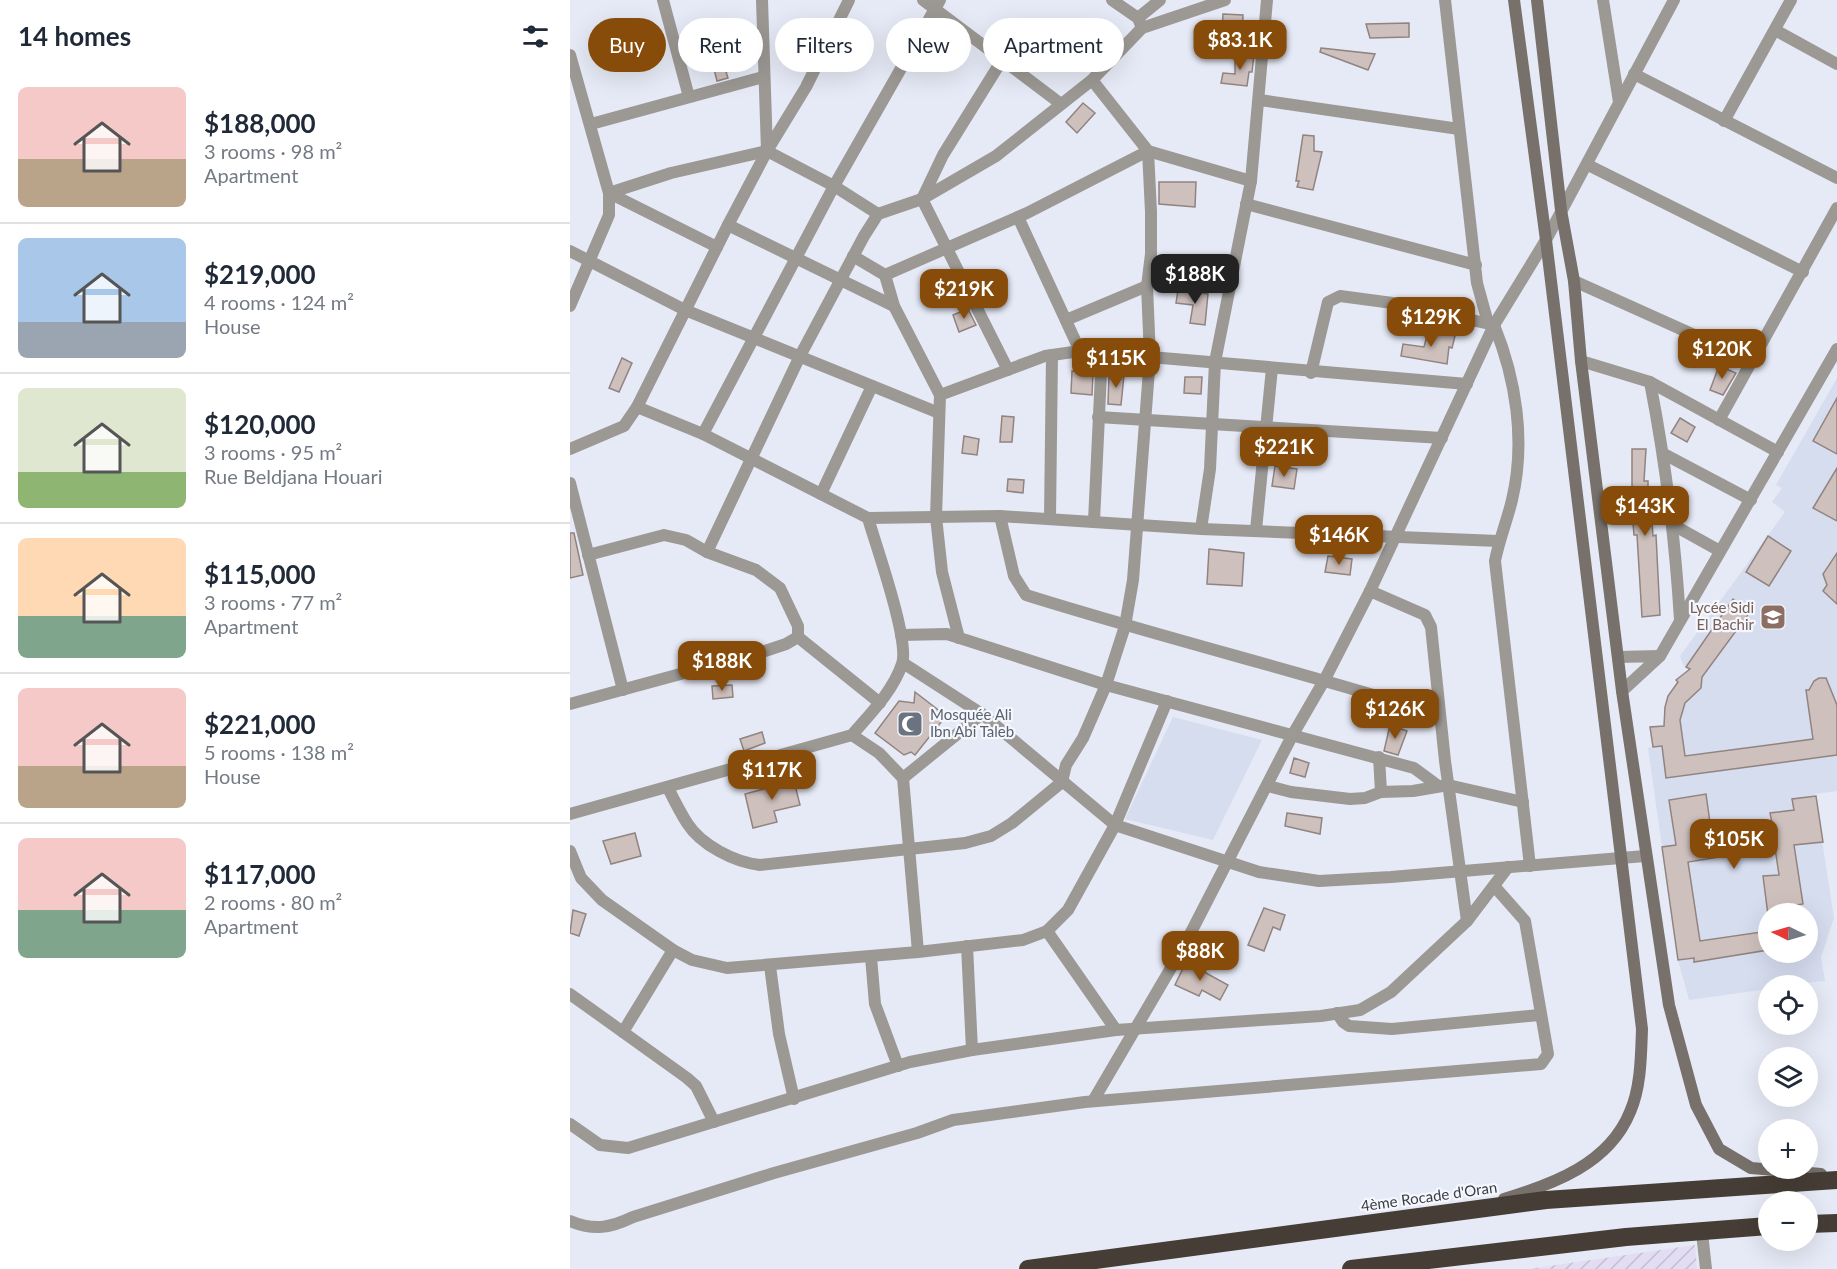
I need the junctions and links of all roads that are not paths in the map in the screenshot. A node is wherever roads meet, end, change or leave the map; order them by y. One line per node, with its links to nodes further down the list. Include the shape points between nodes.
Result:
1 (663, 0): 26 (street)
2 (762, 0): 24 (street)
3 (849, 0): 33 (street, via 806,87)
4 (923, 0): 15 (street)
5 (1112, 0): 16 (street)
6 (1160, 0): 16 (street)
7 (1225, 0): 16 (street)
8 (1267, 0): 27 (street)
9 (1445, 0): 32 (street)
10 (1514, 0): 47 (street)
11 (1537, 0): 43 (street)
12 (1603, 0): 28 (street)
13 (1674, 0): 23 (street)
14 (1791, 0): 17 (street)
15 (936, 5): 18 (street); 38 (street)
16 (1140, 23): 25 (street)
17 (1775, 30): 20 (street); 30 (street)
18 (983, 44)
19 (570, 55): 31 (street)
20 (1837, 64)
21 (995, 72): 40 (street, via 943,155)
22 (1018, 72): 29 (street)
23 (1634, 74): 28 (street); 30 (street)
24 (763, 77): 26 (street); 33 (street)
25 (1092, 80): 29 (street); 34 (street)
26 (688, 97): 31 (street)
27 (1260, 100): 32 (street); 37 (street)
28 (1619, 102): 35 (street)
29 (1061, 104): 40 (street, via 996,156)
30 (1724, 121): 36 (street)
31 (591, 124): 39 (street)
32 (1460, 129): 54 (street)
33 (767, 151): 38 (street); 39 (street, via 671,173); 46 (street)
34 (1148, 151): 37 (street); 45 (street); 59 (street, via 1151,254)
35 (1588, 165): 43 (street); 55 (street)
36 (1837, 178)
37 (1251, 181): 41 (street)
38 (834, 186): 44 (street); 52 (street)
39 (609, 193): 48 (street); 53 (street, via 609,215)
40 (922, 199): 44 (street); 49 (street)
41 (1246, 204): 54 (street); 74 (street)
42 (1837, 208): 55 (street)
43 (1561, 210): 47 (street); 58 (street)
44 (879, 214): 51 (street)
45 (1018, 217): 49 (street); 63 (street)
46 (728, 225): 48 (street); 52 (street)
47 (1546, 240): 64 (street); 145 (street)
48 (717, 247): 62 (street)
49 (947, 249): 56 (street); 76 (street)
50 (570, 251): 53 (street)
51 (853, 256): 56 (street); 57 (street)
52 (797, 259): 57 (street); 65 (street)
53 (590, 261): 60 (street); 62 (street)
54 (1476, 265): 64 (street, via 1480,300)
55 (1803, 272): 73 (street)
56 (885, 275): 61 (street)
57 (841, 281): 61 (street); 70 (street)
58 (1574, 281): 72 (street); 73 (street)
59 (1147, 286): 63 (street); 71 (street)
60 (570, 306)
61 (894, 306): 81 (street)
62 (685, 310): 65 (street); 82 (street)
63 (1066, 320): 67 (street)
64 (1491, 324): 77 (street, via 1400,304 1340,296 1328,302); 79 (street); 108 (street, via 1511,370 1517,416 1518,452 1512,500)
65 (755, 339): 70 (street); 89 (street)
66 (1837, 349): 92 (street)
67 (1080, 351): 68 (street); 69 (street)
68 (1102, 352): 71 (street); 84 (street)
69 (1052, 355): 76 (street); 101 (street)
70 (800, 356): 80 (street); 94 (street)
71 (1150, 357): 74 (street); 85 (street)
72 (1581, 361): 78 (street); 119 (street)
73 (1752, 361): 86 (street)
74 (1215, 362): 75 (street); 87 (street)
75 (1272, 368): 77 (street); 88 (street)
76 (1008, 370): 81 (street)
77 (1311, 373): 79 (street)
78 (1650, 382): 86 (street); 93 (street)
79 (1467, 384): 90 (street)
80 (872, 386): 83 (street); 96 (street)
81 (940, 394): 83 (street)
82 (637, 407): 89 (street); 91 (street, via 624,426)
83 (939, 413): 99 (street)
84 (1098, 417): 85 (street); 102 (street)
85 (1145, 418): 87 (street); 103 (street)
86 (1719, 420): 92 (street)
87 (1212, 423): 88 (street); 105 (street)
88 (1268, 428): 90 (street); 106 (street)
89 (703, 434): 94 (street)
90 (1442, 438): 107 (street)
91 (570, 449)
92 (1778, 452): 97 (street)
93 (1665, 454): 97 (street); 104 (street)
94 (750, 459): 96 (street); 110 (street)
95 (570, 483): 111 (street)
96 (821, 494): 100 (street)
97 (1751, 500): 109 (street)
98 (1000, 516): 99 (street); 101 (street); 114 (street, via 1014,576 1026,595)
99 (936, 517): 100 (street); 117 (street, via 942,573)
100 (868, 518): 115 (street)
101 (1050, 518): 102 (street)
102 (1095, 521): 103 (street)
103 (1138, 524): 105 (street); 114 (street)
104 (1675, 526): 109 (street); 113 (street)
105 (1201, 529): 106 (street)
106 (1256, 530): 107 (street)
107 (1395, 538): 108 (street); 112 (street)
108 (1498, 541): 139 (street, via 1496,575)
109 (1720, 551): 113 (street)
110 (707, 552): 111 (street, via 686,540 664,535); 116 (street, via 756,570 780,588 798,626)
111 (588, 555): 123 (street)
112 (1370, 591): 121 (street); 129 (street, via 1425,615 1431,627)
113 (1680, 621): 118 (street)
114 (1125, 626): 121 (street); 122 (street)
115 (901, 635): 117 (street, via 935,633); 120 (street)
116 (798, 637): 123 (street, via 765,651); 126 (street)
117 (959, 638): 122 (street)
118 (1660, 656): 119 (street); 124 (street)
119 (1618, 657): 124 (street)
120 (903, 663): 126 (street); 128 (street)
121 (1325, 679): 129 (street); 131 (street)
122 (1106, 685): 125 (street); 134 (street, via 1083,738 1066,765)
123 (623, 690): 127 (street)
124 (1622, 692): 144 (street)
125 (1167, 701): 131 (street); 141 (street)
126 (880, 703): 130 (street)
127 (570, 704)
128 (982, 714): 133 (street); 134 (street)
129 (1440, 716): 135 (street)
130 (852, 735): 133 (street, via 879,753); 137 (street)
131 (1292, 736): 132 (street); 136 (street)
132 (1379, 758): 135 (street, via 1414,768); 138 (street)
133 (903, 778): 142 (street)
134 (1062, 782): 141 (street); 142 (street, via 991,836 965,843)
135 (1443, 785): 138 (street); 139 (street); 149 (street)
136 (1268, 786): 138 (street, via 1311,796 1350,799); 146 (street)
137 (668, 788): 140 (street); 142 (street, via 688,825 708,843 749,864 822,860)
138 (1381, 792)
139 (1522, 802): 147 (street)
140 (570, 814)
141 (1115, 825): 146 (street); 152 (street, via 1068,910)
142 (910, 848): 155 (street)
143 (570, 851): 154 (street, via 590,890)
144 (1645, 856): 145 (street); 170 (street, via 1669,1005 1696,1105 1707,1130 1719,1149 1751,1168)
145 (1621, 857): 147 (street); 172 (street, via 1642,1029 1640,1069 1630,1112 1614,1138 1587,1164 1562,1179)
146 (1227, 862): 149 (street, via 1258,872 1319,881); 161 (street, via 1185,944)
147 (1530, 866): 148 (street)
148 (1508, 867): 149 (street); 150 (street)
149 (1461, 870): 151 (street)
150 (1495, 887): 151 (street); 160 (street, via 1525,921)
151 (1467, 921): 159 (street, via 1391,992 1360,1010)
152 (1047, 931): 153 (street, via 1023,940); 162 (street)
153 (967, 946): 155 (street); 164 (street)
154 (674, 950): 157 (street, via 727,968); 163 (street)
155 (918, 952): 156 (street)
156 (871, 957): 157 (street); 165 (street, via 875,1004)
157 (770, 966): 166 (street, via 779,1034)
158 (570, 994): 163 (street)
159 (1337, 1013): 160 (street, via 1349,1026 1392,1029); 161 (street)
160 (1539, 1015): 167 (street, via 1548,1054 1540,1064)
161 (1134, 1029): 162 (street); 167 (street)
162 (1116, 1030): 164 (street)
163 (623, 1032): 168 (street, via 696,1086)
164 (972, 1050): 165 (street)
165 (898, 1066): 166 (street)
166 (794, 1099): 168 (street)
167 (1093, 1101): 173 (street, via 953,1120 616,1225 597,1229)
168 (714, 1122): 169 (street, via 646,1145 619,1149 600,1145)
169 (570, 1124)
170 (1837, 1175)
171 (1837, 1180): 172 (highway, 4ème Rocade d'Oran, via 1546,1200)
172 (1473, 1209): 178 (highway, 4ème Rocade d'Oran)
173 (570, 1221)
174 (1837, 1223): 175 (highway)
175 (1818, 1224)
176 (1758, 1227): 177 (highway)
177 (1702, 1233): 179 (highway, via 1591,1240); 180 (street)
178 (1028, 1269)
179 (1351, 1269)
180 (1706, 1269)

